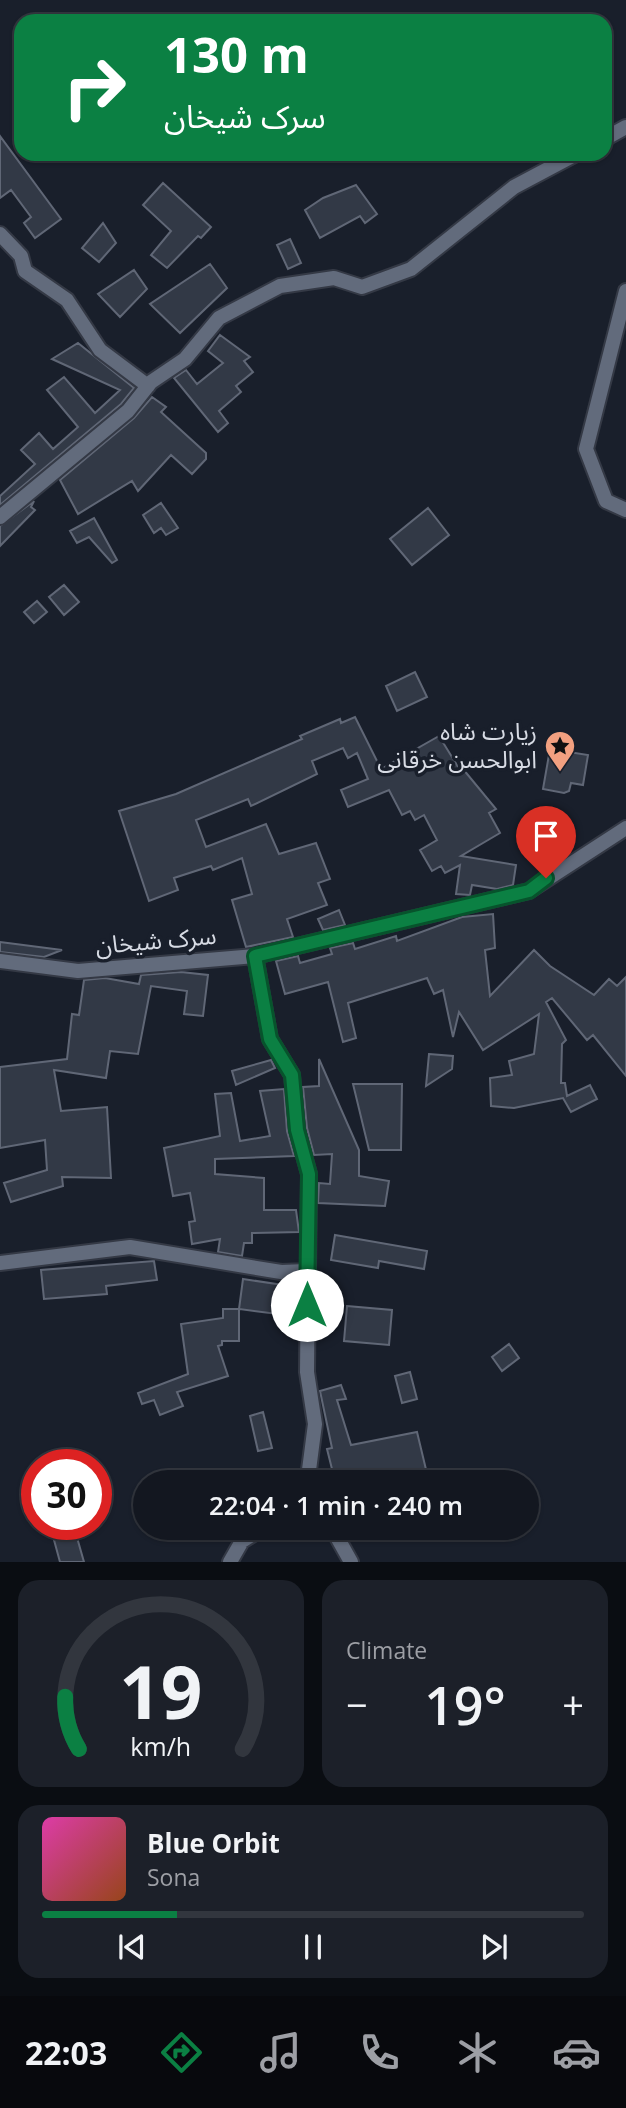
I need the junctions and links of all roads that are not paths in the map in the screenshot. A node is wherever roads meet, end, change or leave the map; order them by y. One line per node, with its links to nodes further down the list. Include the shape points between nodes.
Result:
1 (563, 161): 4 (street, via 514,187 411,269 362,287 334,278 279,286 219,318 185,359)
2 (0, 234): 4 (street, via 21,256 25,271 67,300 100,350)
3 (626, 290): 5 (street, via 586,449 606,501)
4 (148, 386): 6 (street, via 128,411)
5 (626, 510)
6 (0, 517)
7 (626, 828): 8 (street, سرک شیخان, via 529,891)
8 (255, 956): 9 (street, سرک شیخان, via 78,971); 11 (street, via 270,1039 292,1075 297,1130 309,1174)
9 (0, 961)
10 (0, 1263): 11 (street, via 130,1247 281,1272)
11 (307, 1271): 12 (street, via 307,1372 315,1424)
12 (309, 1470)
13 (244, 1540): 15 (street)
14 (339, 1540): 16 (street)
15 (230, 1562)
16 (351, 1562)

